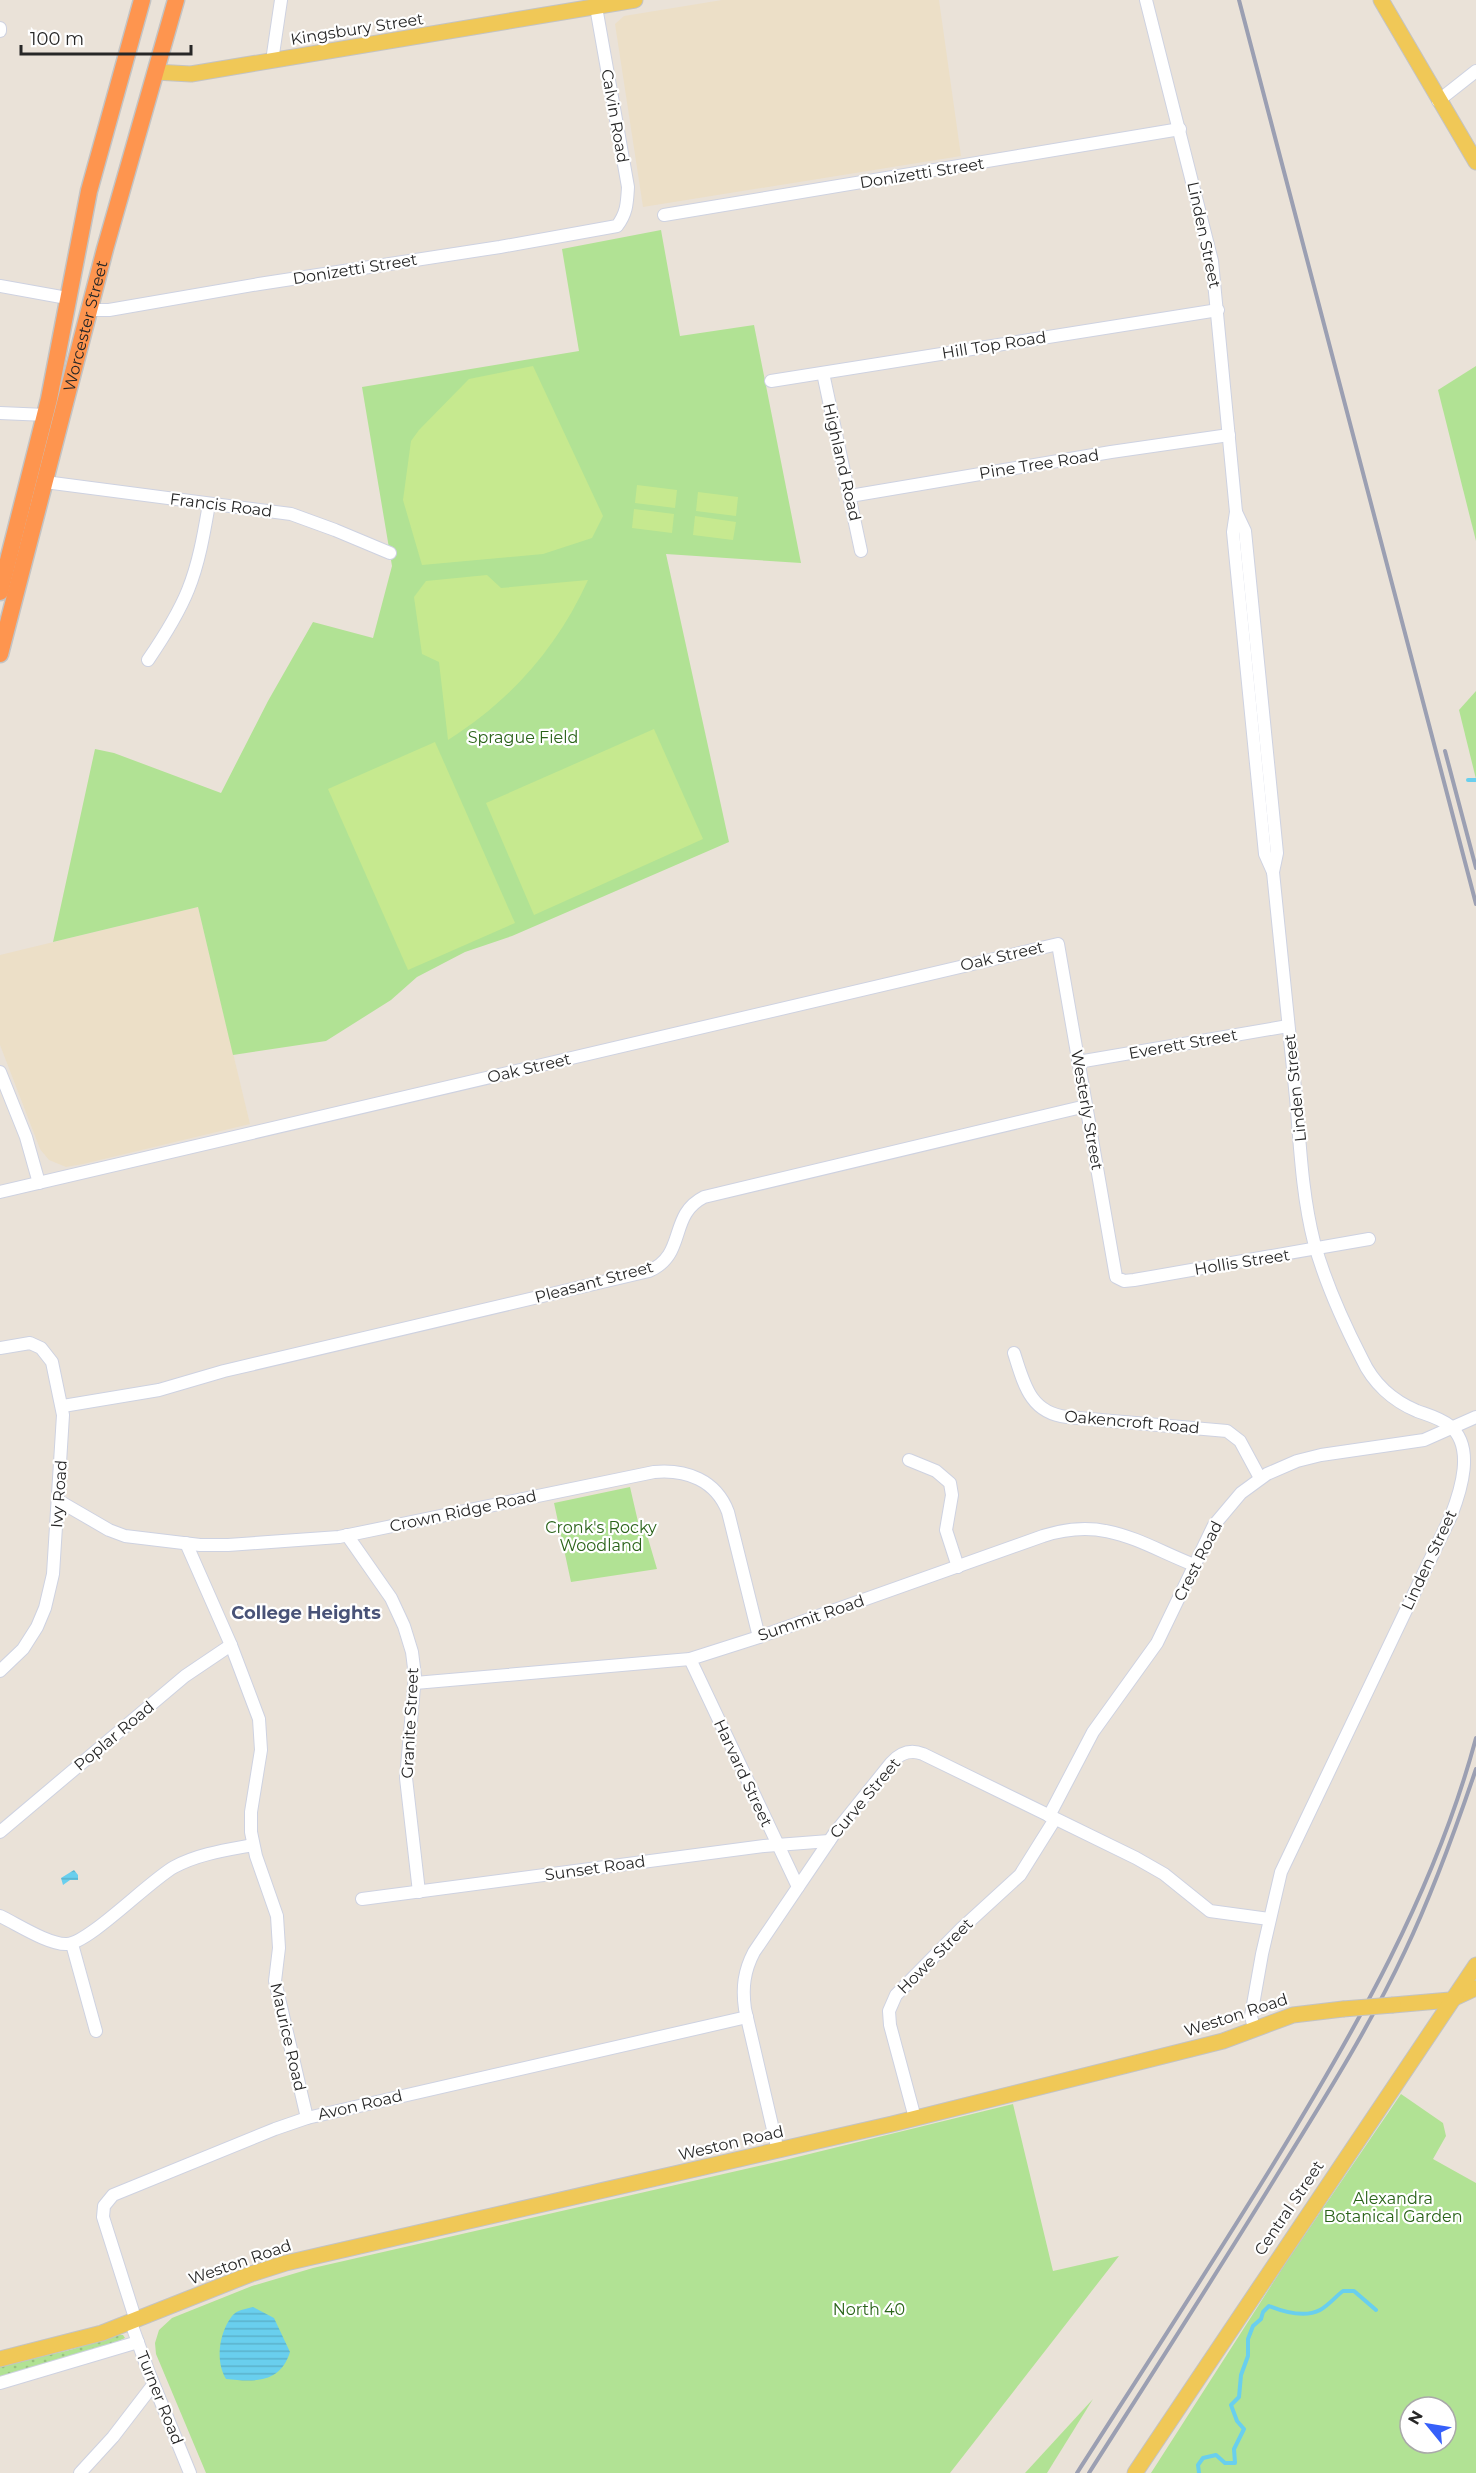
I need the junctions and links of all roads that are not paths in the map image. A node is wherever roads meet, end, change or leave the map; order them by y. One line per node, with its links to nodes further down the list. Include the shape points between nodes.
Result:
1 (142, 0): 16 (highway, Worcester Street)
2 (176, 0): 10 (highway, Worcester Street)
3 (281, 0): 8 (street)
4 (635, 0): 7 (main road, Kingsbury Street)
5 (1146, 0): 12 (street, Linden Street)
6 (1380, 0): 11 (main road)
7 (596, 7): 8 (main road, Kingsbury Street); 15 (street, Calvin Road, via 628,187 627,208)
8 (273, 61): 10 (main road, Kingsbury Street, via 186,75)
9 (1476, 70): 11 (street)
10 (155, 72): 17 (highway, Worcester Street)
11 (1438, 100): 13 (main road)
12 (1180, 129): 14 (street, Donizetti Street); 21 (street, Linden Street, via 1210,251)
13 (1476, 162)
14 (664, 214)
15 (619, 223): 20 (street, Donizetti Street, via 608,229 500,247 109,310)
16 (78, 240): 17 (highway, via 92,250); 19 (highway, Worcester Street)
17 (105, 249): 20 (highway, Worcester Street)
18 (0, 286): 19 (street)
19 (67, 298): 25 (highway, Worcester Street)
20 (89, 310): 27 (highway, Worcester Street)
21 (1218, 310): 22 (street, Hill Top Road); 26 (street, Linden Street)
22 (823, 373): 23 (street, Hill Top Road); 28 (street, Highland Road)
23 (771, 381)
24 (0, 413): 25 (street)
25 (46, 415): 32 (highway, Worcester Street)
26 (1229, 435): 28 (street, Pine Tree Road); 36 (street, Linden Street, via 1236,512 1246,542 1277,853 1273,872)
27 (45, 482): 29 (street, Francis Road); 33 (highway, Worcester Street)
28 (850, 496): 30 (street, Highland Road)
29 (209, 504): 31 (street, Francis Road, via 291,514); 34 (street, via 188,592)
30 (861, 551)
31 (390, 553)
32 (0, 592)
33 (0, 654)
34 (148, 660)
35 (1058, 944): 37 (street, Westerly Street); 40 (street, Oak Street)
36 (1288, 1026): 37 (street, Everett Street); 43 (street, Linden Street, via 1305,1189)
37 (1078, 1062): 39 (street, Westerly Street)
38 (0, 1072): 40 (street)
39 (1086, 1106): 44 (street, Westerly Street); 47 (street, Pleasant Street, via 704,1197 684,1214 667,1258 649,1271 224,1371 159,1390)
40 (39, 1183): 41 (street, Oak Street)
41 (0, 1192)
42 (1369, 1239): 43 (street, Hollis Street)
43 (1316, 1250): 44 (street, Hollis Street, via 1134,1280); 49 (street, Linden Street, via 1372,1377 1398,1401)
44 (1116, 1277)
45 (0, 1348): 47 (street, Ivy Road, via 27,1343 44,1351 55,1370)
46 (1014, 1353): 51 (street, Oakencroft Road, via 1028,1394 1045,1410 1067,1417 1227,1431 1240,1441)
47 (63, 1406): 52 (street, Ivy Road)
48 (1476, 1417): 49 (street, Crest Road)
49 (1452, 1428): 51 (street, Crest Road, via 1420,1441 1304,1459); 71 (street, Linden Street, via 1464,1461 1454,1510 1283,1866)
50 (909, 1460): 56 (street, via 936,1471 950,1483 952,1495 946,1530)
51 (1260, 1479): 55 (street, Crest Road, via 1223,1512)
52 (59, 1501): 54 (street, Crown Ridge Road, via 114,1532); 60 (street, Ivy Road, via 53,1574 45,1608 26,1645)
53 (346, 1535): 54 (street, Crown Ridge Road, via 228,1545); 57 (street, Crown Ridge Road, via 654,1472 688,1474 714,1488 725,1505); 61 (street, Granite Street, via 395,1607 412,1652)
54 (186, 1544): 58 (street, Maurice Road)
55 (1194, 1565): 56 (street, Summit Road, via 1131,1538 1086,1528 1051,1534); 62 (street, Crest Road, via 1156,1643 1093,1732)
56 (958, 1567): 57 (street, Summit Road)
57 (759, 1637): 59 (street, Summit Road)
58 (231, 1645): 63 (street, Poplar Road, via 191,1672); 66 (street, Maurice Road, via 258,1713 261,1731 251,1818)
59 (690, 1659): 61 (street, Summit Road); 65 (street, Harvard Street)
60 (0, 1671)
61 (415, 1683): 68 (street, Granite Street, via 406,1778)
62 (1052, 1818): 64 (street, Curve Street, via 923,1754 909,1752 894,1760); 71 (street, Curve Street, via 1160,1871 1210,1911); 80 (street, Howe Street, via 1020,1875 944,1946 891,2003 890,2025)
63 (0, 1832)
64 (829, 1841): 65 (street, Sunset Road); 67 (street, Curve Street)
65 (777, 1844): 67 (street, Harvard Street); 68 (street, Sunset Road)
66 (253, 1845): 72 (street, via 177,1866); 79 (street, Maurice Road, via 277,1916 275,1982)
67 (798, 1887): 76 (street, Curve Street, via 749,1963 743,1989)
68 (419, 1892): 69 (street, Sunset Road)
69 (362, 1899)
70 (0, 1916): 72 (street, via 57,1942)
71 (1269, 1919): 77 (street, Linden Street, via 1252,2008)
72 (72, 1944): 78 (street)
73 (1476, 1965): 75 (main road, Central Street)
74 (1476, 1988): 75 (main road, Weston Road)
75 (1450, 2000): 77 (main road, Weston Road, bridge, via 1293,2015); 89 (main road, Central Street)
76 (747, 2017): 79 (street, Avon Road); 81 (street, Curve Street)
77 (1254, 2029): 80 (main road, Weston Road, via 1215,2043)
78 (96, 2031)
79 (307, 2118): 82 (street, Avon Road, via 108,2200 103,2209 104,2223)
80 (915, 2118): 81 (main road, Weston Road)
81 (778, 2151): 82 (main road, Weston Road, via 286,2263)
82 (133, 2322): 83 (street, Turner Road); 84 (main road, Weston Road)
83 (138, 2342): 85 (street); 86 (street, Turner Road)
84 (0, 2359)
85 (0, 2383)
86 (153, 2385): 87 (street); 88 (street, Turner Road)
87 (80, 2473)
88 (190, 2473)
89 (1135, 2473)

